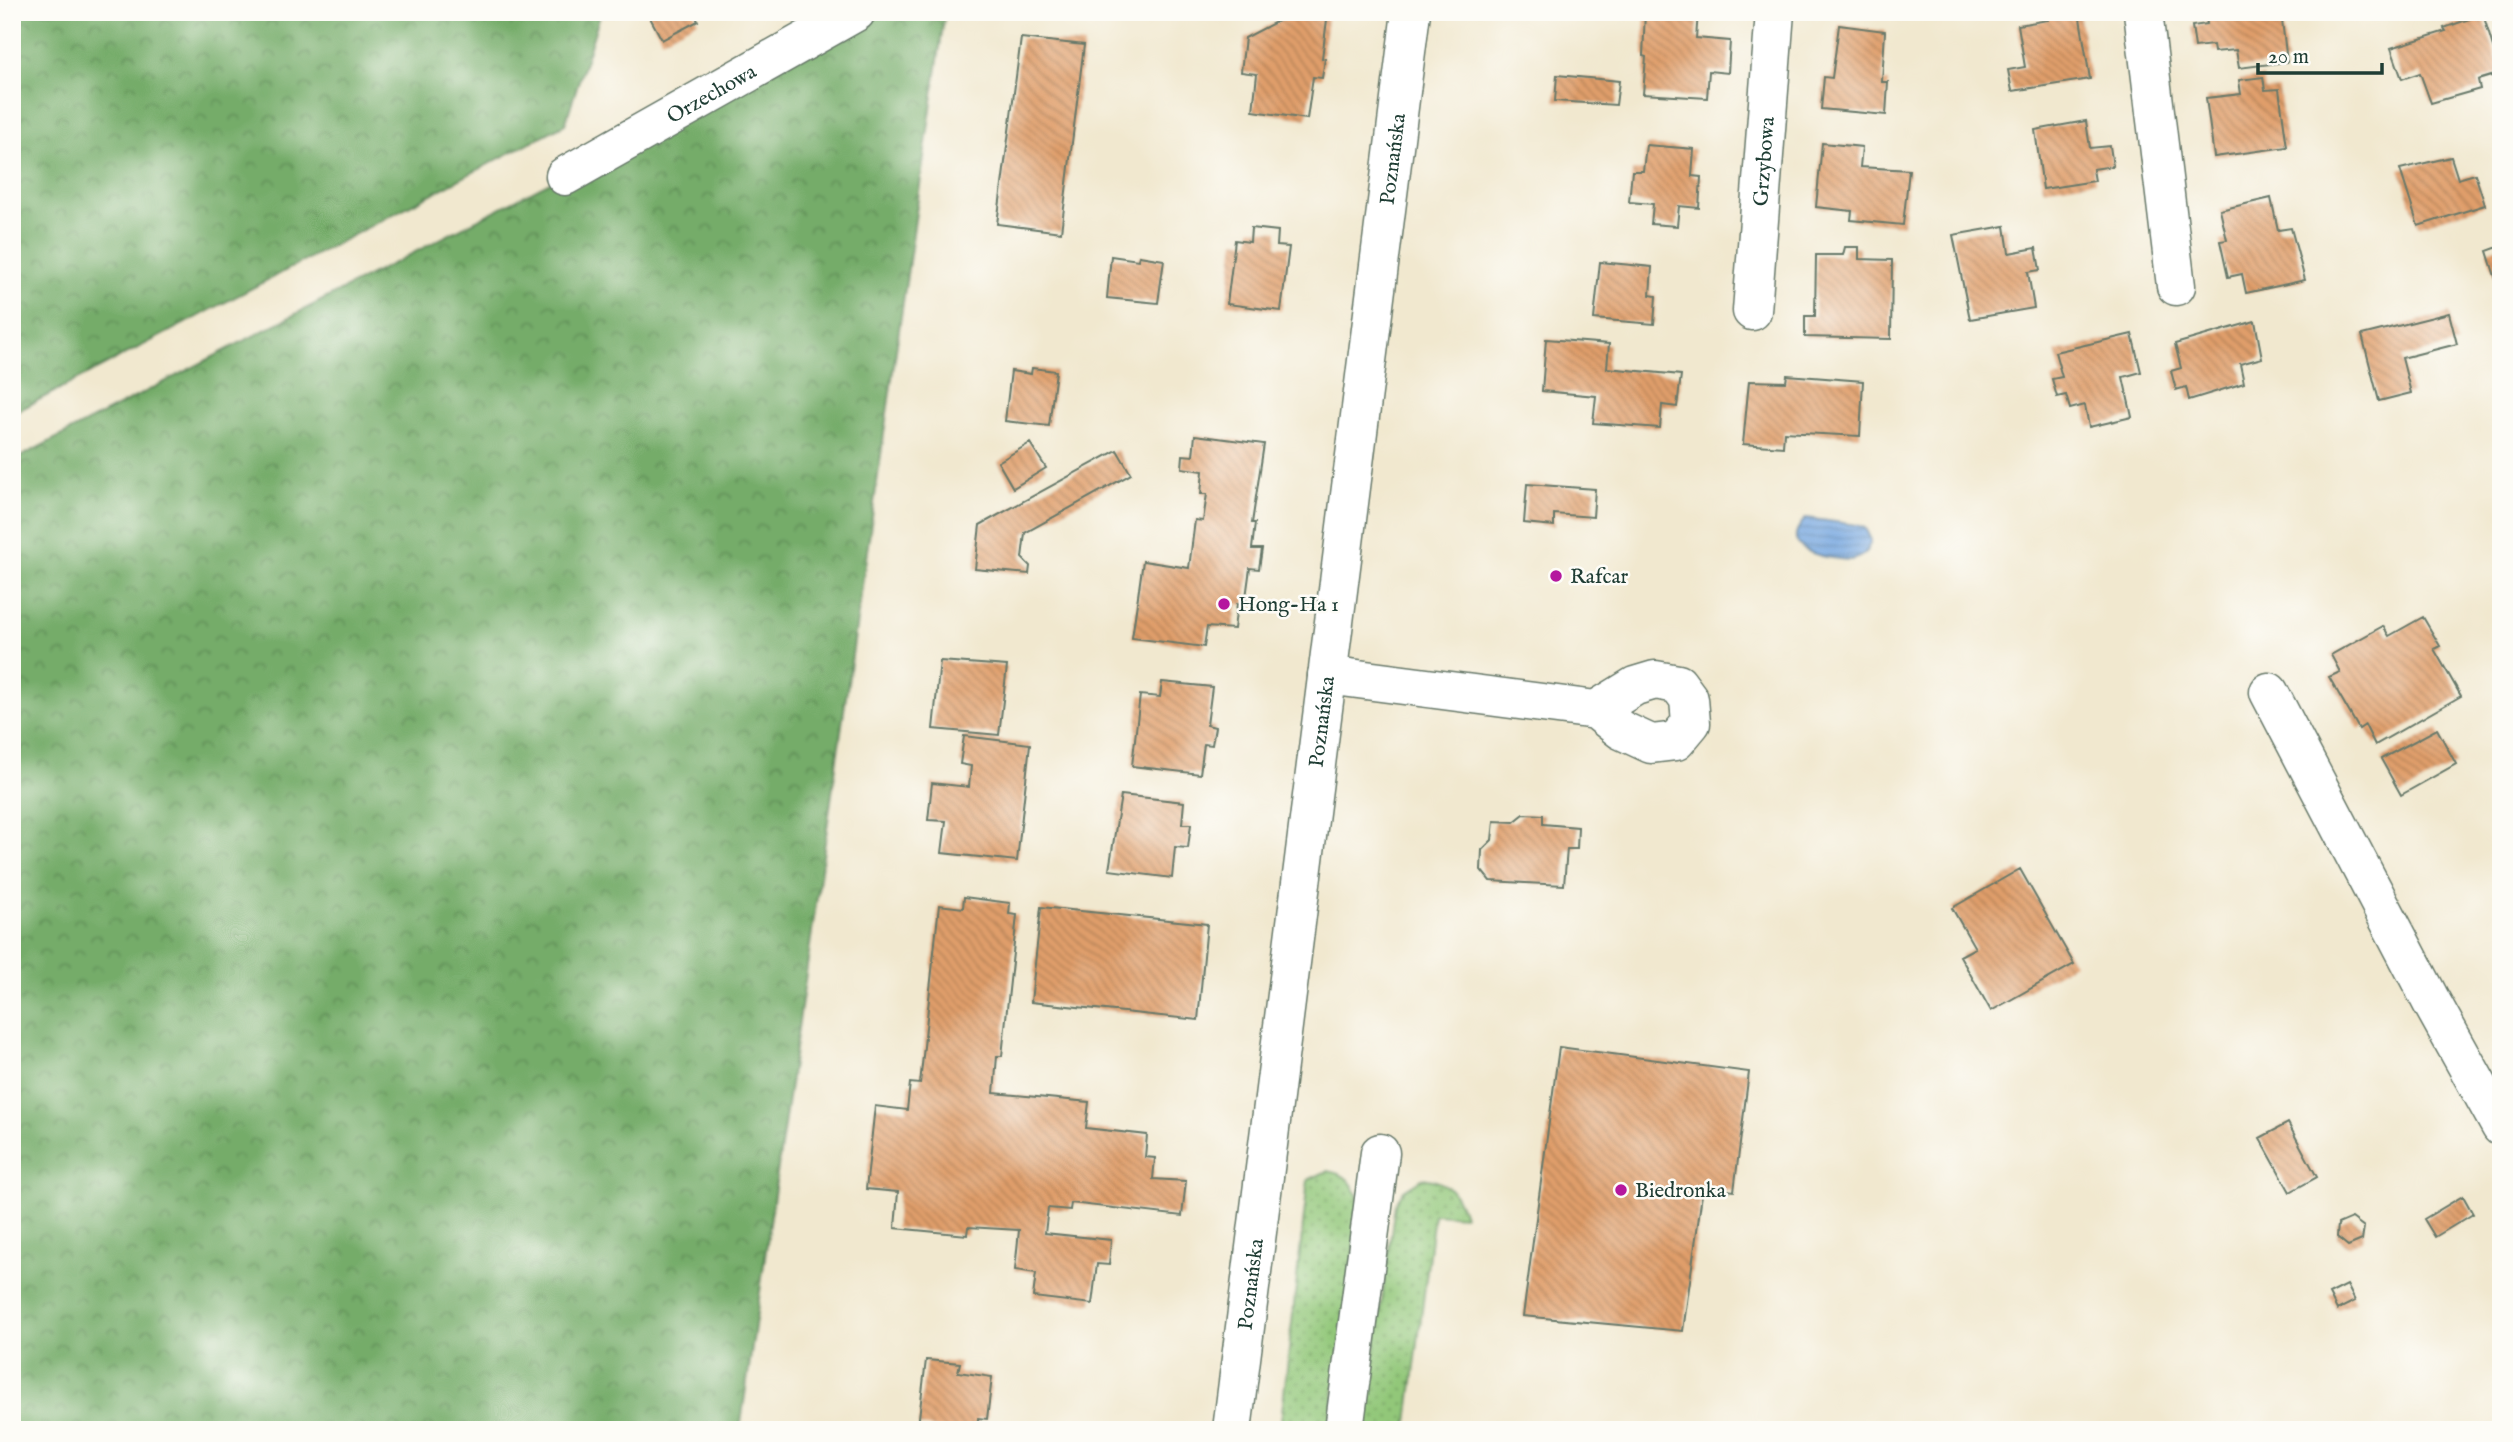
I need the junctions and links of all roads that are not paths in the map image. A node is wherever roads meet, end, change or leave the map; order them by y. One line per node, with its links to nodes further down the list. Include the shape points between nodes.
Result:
1 (856, 12): 5 (street, Orzechowa)
2 (1411, 12): 8 (street, Poznańska)
3 (1775, 12): 7 (street, Grzybowa)
4 (2143, 12): 6 (street)
5 (565, 176)
6 (2176, 286)
7 (1752, 311)
8 (1327, 675): 10 (street); 13 (street, Poznańska)
9 (2269, 692): 11 (street)
10 (1596, 710)
11 (2501, 1127)
12 (1380, 1153): 14 (street)
13 (1232, 1430)
14 (1344, 1430)

